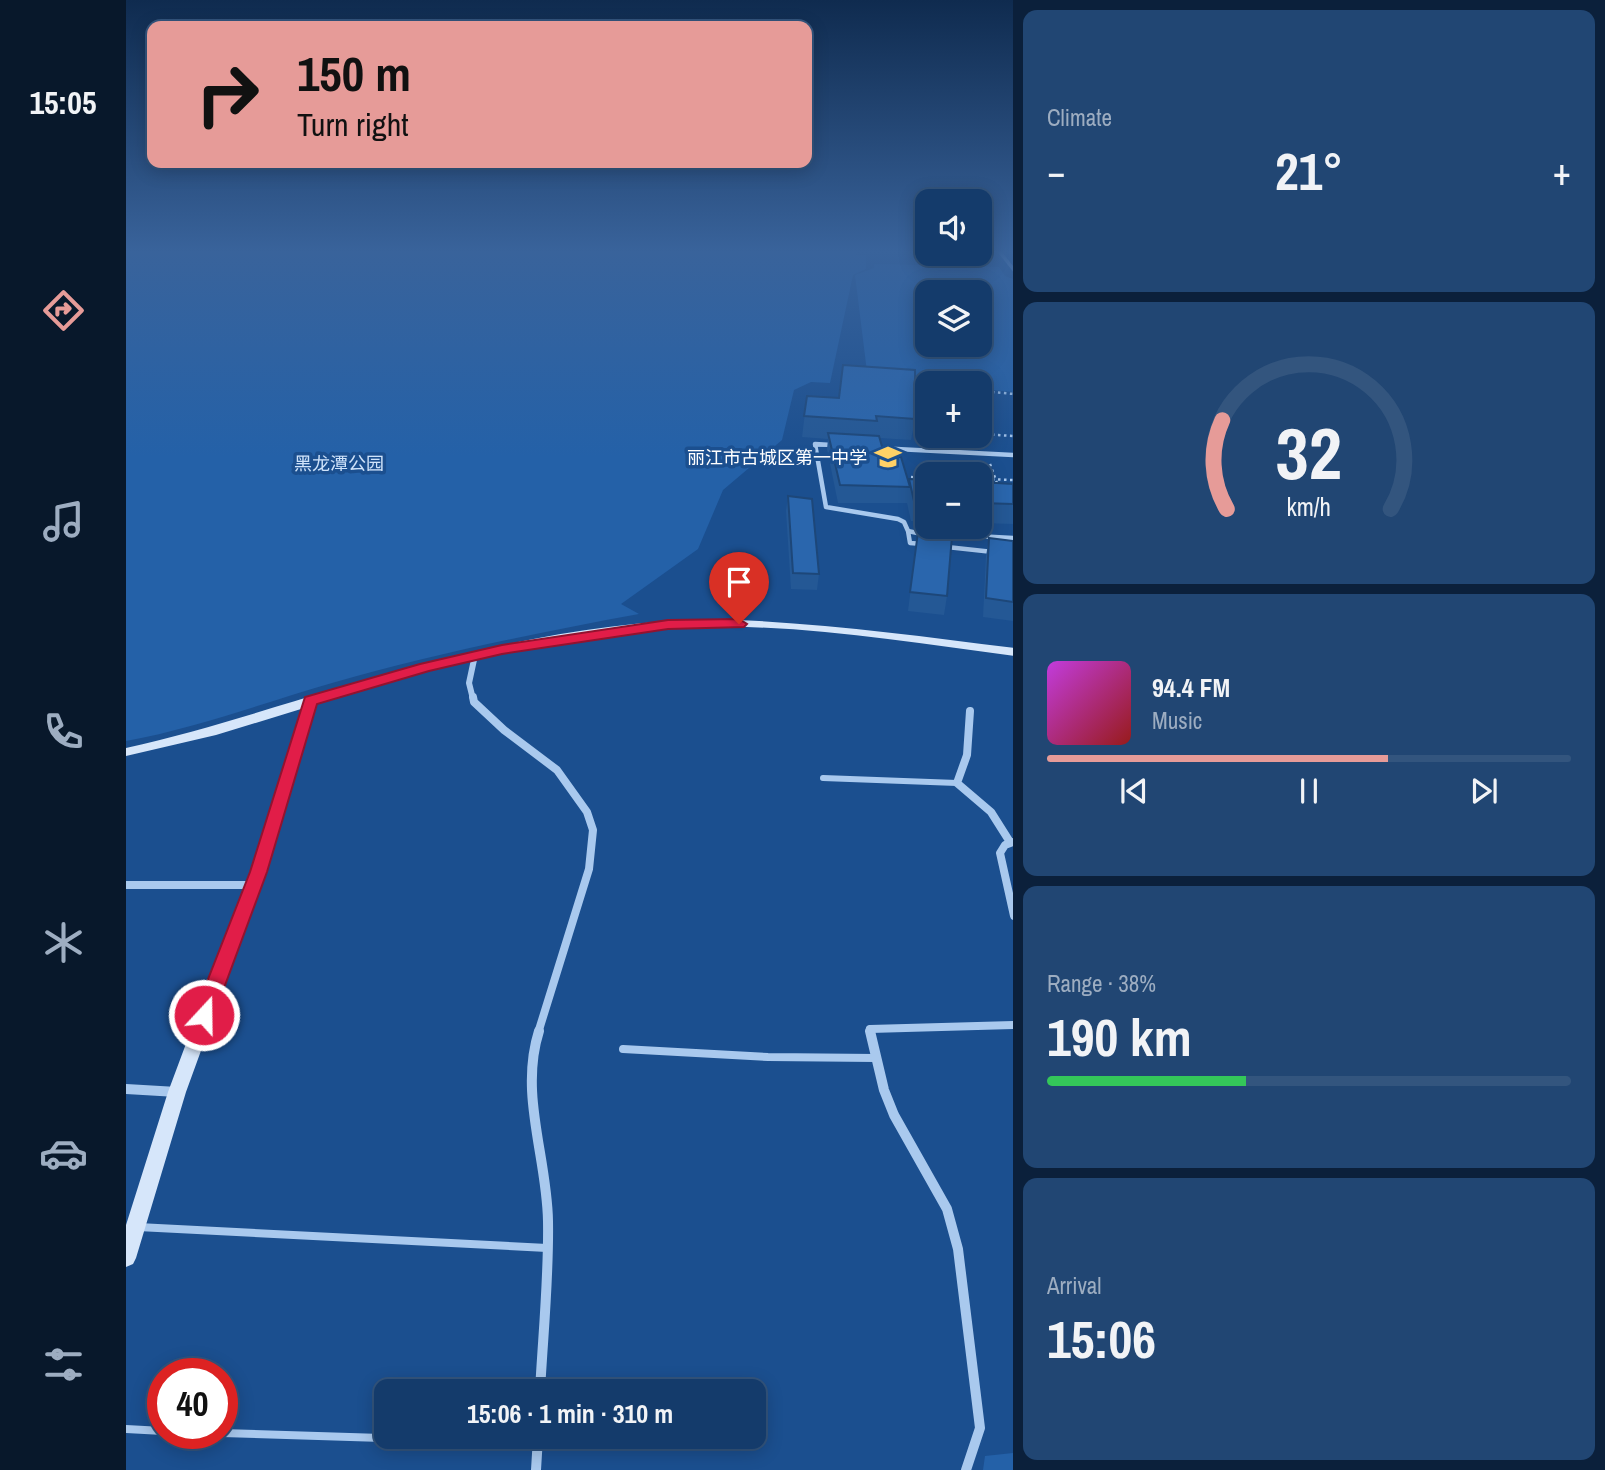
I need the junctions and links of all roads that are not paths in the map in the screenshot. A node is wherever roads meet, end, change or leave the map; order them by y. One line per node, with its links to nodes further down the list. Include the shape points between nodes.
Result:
1 (843, 445): 4 (lane, via 815,444 826,507 898,519)
2 (870, 447): 3 (lane)
3 (1013, 454)
4 (908, 531): 5 (lane); 6 (lane, via 910,543)
5 (1013, 538)
6 (1001, 553)
7 (1013, 652): 8 (street, via 850,630 704,624 624,630)
8 (475, 655): 9 (street); 24 (street, via 469,682 474,702 557,769 587,812 593,830 589,869 532,1053 533,1113 548,1219)
9 (310, 701): 11 (street, via 179,741); 16 (street)
10 (970, 710): 13 (street, via 967,755)
11 (126, 752)
12 (823, 778): 13 (lane)
13 (957, 783): 14 (street, via 991,812)
14 (1012, 842): 17 (street, via 1000,853)
15 (126, 885): 16 (street)
16 (253, 885): 22 (street)
17 (1013, 916)
18 (1013, 1025): 20 (street, via 870,1030)
19 (623, 1049): 20 (lane, via 768,1058)
20 (876, 1058): 33 (street, via 894,1115 947,1209 958,1249 980,1428)
21 (126, 1089): 22 (street)
22 (177, 1092): 23 (street)
23 (135, 1227): 24 (lane); 25 (street)
24 (547, 1248): 26 (street)
25 (126, 1258)
26 (541, 1379)
27 (126, 1429): 28 (lane)
28 (147, 1430)
29 (238, 1433): 30 (lane)
30 (374, 1436)
31 (537, 1449): 32 (street)
32 (536, 1470)
33 (966, 1470)

